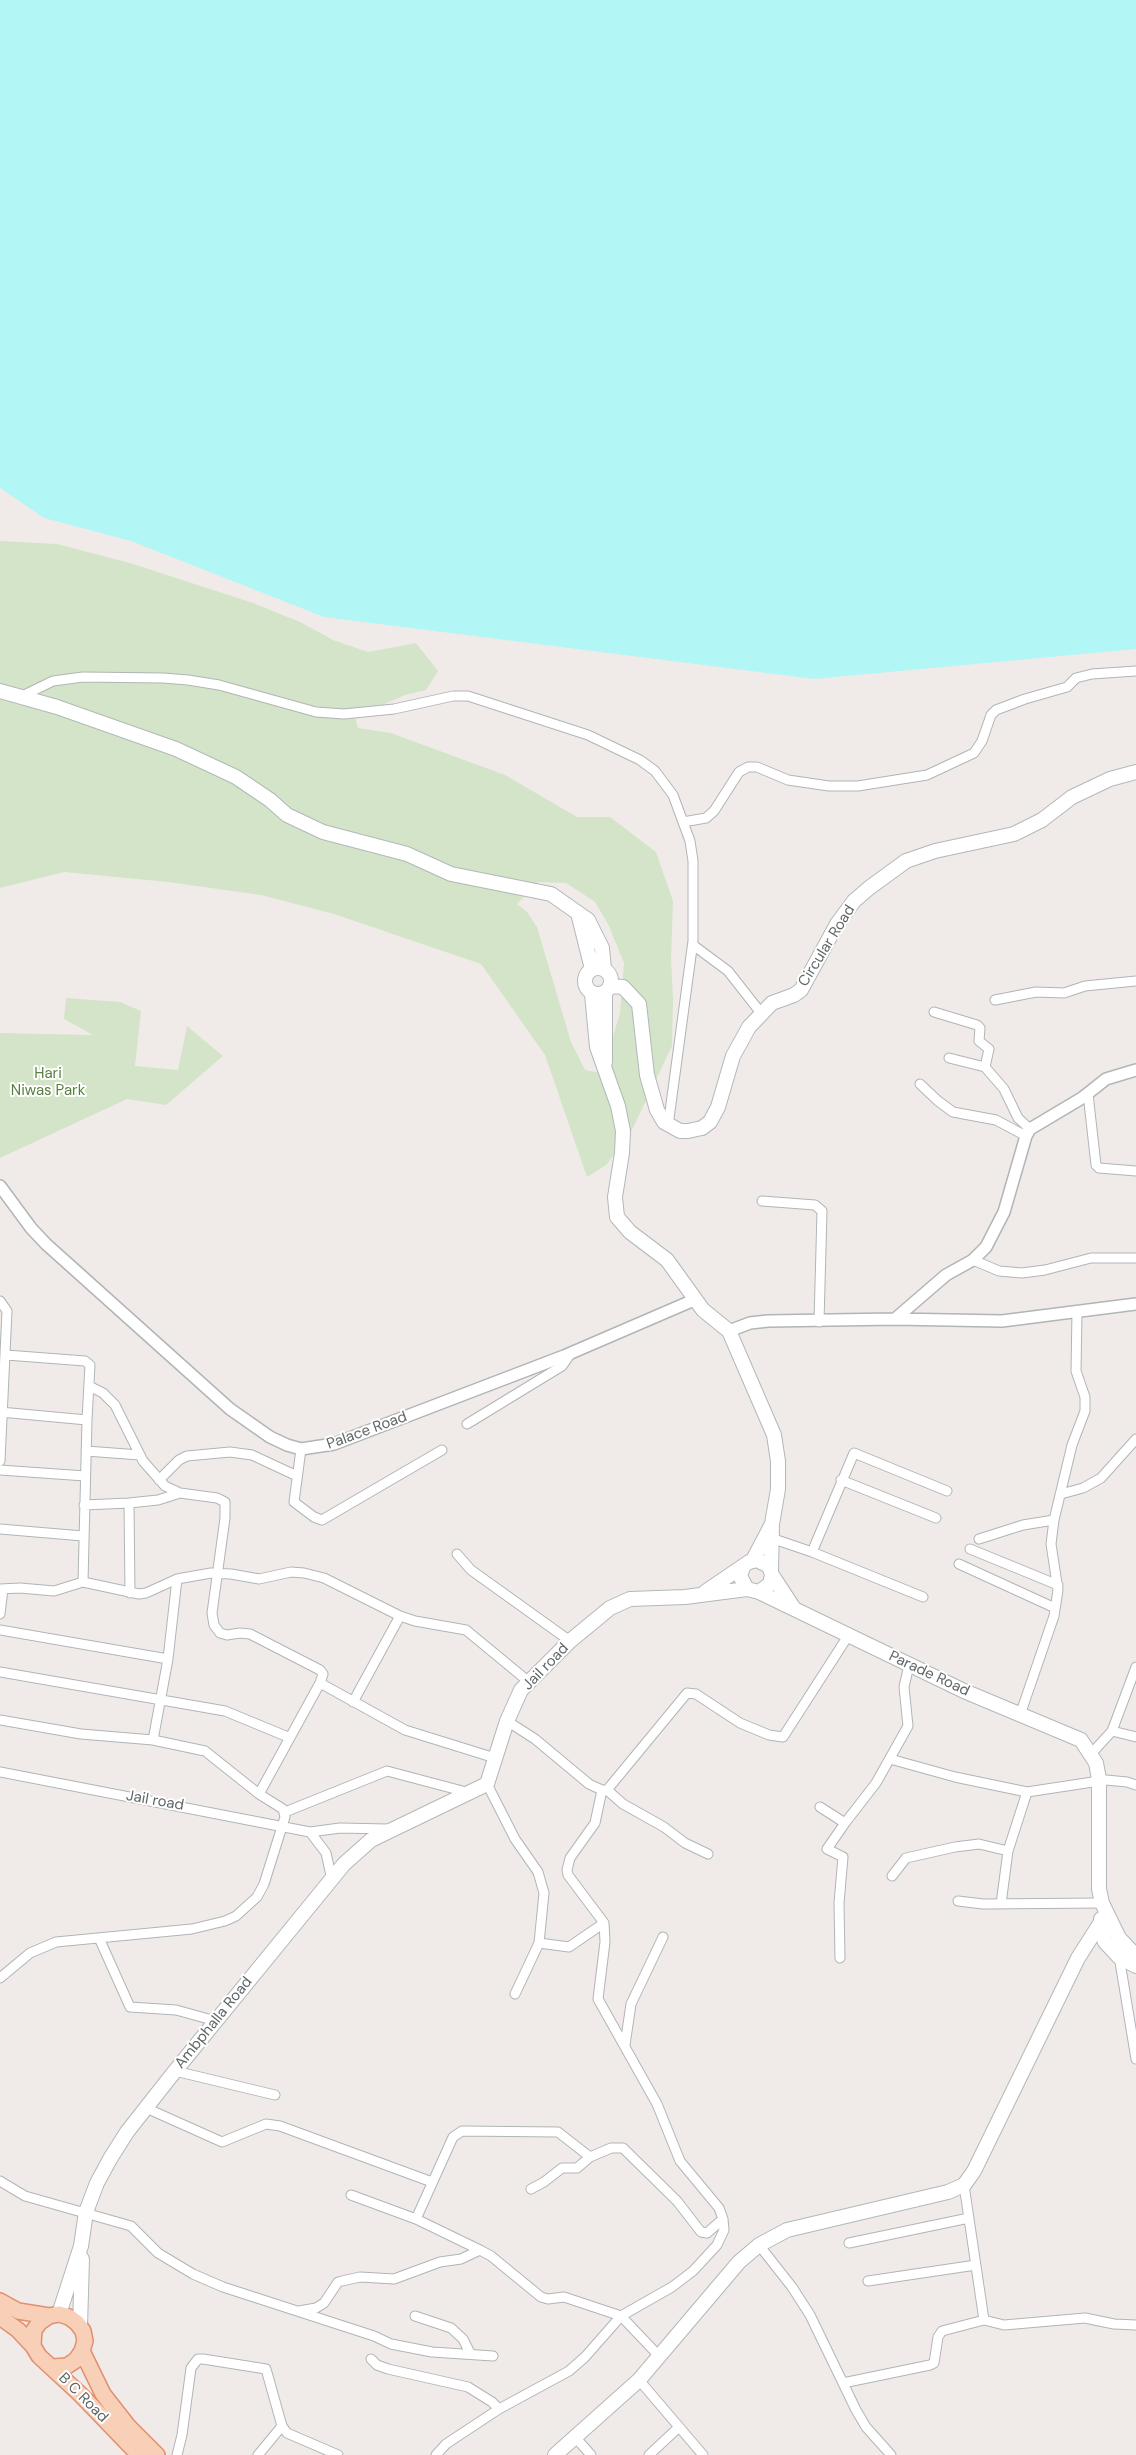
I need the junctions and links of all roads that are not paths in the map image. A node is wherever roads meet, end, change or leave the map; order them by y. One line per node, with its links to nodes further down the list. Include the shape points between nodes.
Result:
1 (1136, 671): 5 (street, via 1076,678 1067,687 996,710 974,753 927,775 858,786 829,786 788,780 758,767 748,767 739,772 706,818)
2 (0, 691): 3 (main road)
3 (20, 697): 5 (street, via 52,681 83,677 188,680 219,685 316,712 344,714 468,696 588,735 640,760 665,781); 7 (main road, via 176,749 236,777 287,815 323,832 407,854 451,874 551,894 593,927 602,948)
4 (1136, 772): 12 (main road, Circular Road, via 1110,779 1072,797 1042,820 1014,834 934,851 894,868 865,891 846,912 801,990 772,1003)
5 (683, 822): 6 (street, via 693,861)
6 (693, 945): 12 (street, via 728,971); 18 (street)
7 (598, 969): 9 (main road, via 610,976); 9 (main road, via 587,973 584,984)
8 (1136, 981): 10 (street)
9 (603, 991): 18 (main road, via 623,987 639,1004 647,1074 657,1110); 25 (main road, via 597,1047 618,1106 622,1131 615,1197 617,1216 630,1232 667,1260)
10 (994, 1000)
11 (934, 1012): 14 (street, via 980,1028 979,1041 989,1049)
12 (761, 1013): 18 (main road, Circular Road, via 741,1039 733,1056 718,1107 710,1122 688,1132)
13 (949, 1058): 14 (street)
14 (985, 1067): 19 (street, via 1004,1089)
15 (1136, 1070): 17 (street, via 1106,1079)
16 (920, 1084): 19 (street, via 953,1112 996,1120)
17 (1088, 1094): 19 (street); 20 (street, via 1096,1165 1099,1168)
18 (668, 1126)
19 (1028, 1133): 24 (street, via 1004,1212 986,1246)
20 (1136, 1171)
21 (0, 1186): 39 (street, Palace Road, via 46,1244 230,1409 270,1437)
22 (762, 1201): 30 (street, via 815,1206 822,1210)
23 (1136, 1258): 24 (street, via 1090,1258 1022,1273 999,1271)
24 (973, 1260): 29 (street, via 946,1275)
25 (694, 1300): 31 (main road); 32 (street, Palace Road)
26 (0, 1301): 33 (street, via 7,1311)
27 (1136, 1304): 28 (street)
28 (1077, 1312): 29 (street, via 1002,1322); 51 (street, via 1076,1371 1086,1403)
29 (895, 1319): 30 (street)
30 (820, 1322): 31 (street, via 768,1321 750,1323)
31 (729, 1331): 56 (main road, via 774,1435 778,1489)
32 (571, 1353): 37 (street, via 562,1366); 39 (street, Palace Road, via 334,1444)
33 (6, 1355): 34 (street, via 89,1362); 35 (street)
34 (89, 1386): 36 (street); 42 (street, via 103,1393 115,1405)
35 (2, 1412): 36 (street); 43 (street)
36 (87, 1420): 41 (street)
37 (467, 1424)
38 (1136, 1439): 51 (street, via 1101,1478 1083,1488)
39 (301, 1449): 46 (street)
40 (442, 1450): 46 (street, via 322,1520 314,1518 294,1502)
41 (86, 1451): 42 (street); 45 (street)
42 (140, 1455): 47 (street)
43 (0, 1461)
44 (0, 1470): 45 (street)
45 (85, 1476): 53 (street)
46 (297, 1476): 47 (street, via 252,1455 230,1452 187,1456)
47 (159, 1480): 50 (street, via 170,1490)
48 (841, 1480): 49 (street, via 851,1455 857,1453); 54 (street); 62 (street)
49 (947, 1491)
50 (180, 1493): 52 (street); 66 (street, via 225,1502)
51 (1061, 1494): 55 (street)
52 (129, 1504): 53 (street); 73 (street)
53 (84, 1505): 58 (street)
54 (936, 1518)
55 (1054, 1520): 60 (street, via 1023,1525); 70 (street, via 1052,1544)
56 (772, 1524): 59 (main road); 64 (main road)
57 (0, 1529): 58 (street)
58 (83, 1536): 69 (street)
59 (774, 1539): 62 (street); 67 (main road)
60 (979, 1539)
61 (970, 1549): 70 (street)
62 (812, 1552): 75 (street)
63 (457, 1554): 82 (street, via 471,1570)
64 (748, 1564): 67 (main road, via 766,1563); 72 (main road, via 740,1576); 74 (main road)
65 (959, 1564): 77 (street)
66 (218, 1572): 68 (street); 79 (street, via 258,1579 291,1572 309,1574 340,1585); 88 (street, via 212,1618 220,1633 250,1634 320,1670)
67 (772, 1573): 72 (main road, via 767,1588); 76 (main road)
68 (176, 1579): 73 (street, via 146,1594); 83 (street)
69 (83, 1582): 71 (street, via 54,1591); 73 (street)
70 (1058, 1585): 77 (street)
71 (1, 1589): 78 (street)
72 (753, 1591): 74 (main road, Jail road); 76 (main road, Parade Road)
73 (130, 1593)
74 (702, 1594): 82 (main road, Jail road, via 622,1602)
75 (923, 1597)
76 (794, 1608): 81 (main road, Parade Road)
77 (1055, 1608): 91 (street)
78 (0, 1614)
79 (400, 1616): 87 (street, via 466,1630); 90 (street)
80 (0, 1630): 83 (street)
81 (848, 1636): 84 (main road, Parade Road); 106 (street, via 783,1737 740,1724 696,1694 687,1693)
82 (570, 1641): 87 (main road, Jail road)
83 (168, 1659): 89 (street)
84 (909, 1665): 91 (main road, Parade Road); 101 (street, via 904,1686 908,1726)
85 (1136, 1667): 94 (street)
86 (0, 1672): 89 (street)
87 (528, 1682): 93 (main road, Jail road, via 516,1699)
88 (320, 1683): 90 (street); 96 (street)
89 (160, 1700): 96 (street, via 225,1711); 98 (street)
90 (354, 1702): 100 (street, via 405,1730)
91 (1020, 1716): 95 (main road, Parade Road)
92 (0, 1720): 98 (street, via 81,1734)
93 (507, 1721): 100 (main road, Jail road); 106 (street, via 535,1739 589,1784)
94 (1112, 1731): 97 (street); 99 (street)
95 (1066, 1734): 99 (main road, Parade Road, via 1080,1740); 104 (main road, Parade Road, via 1086,1757)
96 (288, 1737): 109 (street)
97 (1136, 1737)
98 (153, 1740): 109 (street, via 205,1752)
99 (1092, 1754): 104 (main road, Parade Road, via 1098,1770)
100 (495, 1758): 103 (main road, Jail road)
101 (890, 1759): 107 (street); 112 (street)
102 (0, 1772): 113 (street, Jail road)
103 (487, 1784): 108 (main road); 127 (street, via 510,1831 540,1877 544,1902)
104 (1097, 1785): 105 (street, via 1118,1781); 107 (street); 122 (main road, Parade Road)
105 (1136, 1785)
106 (604, 1790): 117 (street, via 685,1844); 123 (street, via 595,1823 570,1858 567,1870)
107 (1027, 1792): 116 (street)
108 (471, 1793): 111 (street, via 387,1771); 114 (main road)
109 (259, 1794): 111 (street)
110 (820, 1807): 112 (street)
111 (286, 1812): 113 (street)
112 (845, 1823): 130 (street, via 827,1849 843,1857 838,1903)
113 (283, 1828): 115 (street, Jail road); 125 (street, via 264,1884 257,1897 236,1916 192,1929)
114 (389, 1829): 115 (street, Jail road, via 340,1828); 119 (main road, Ambphalla Road, via 354,1853)
115 (310, 1832): 119 (street, via 330,1861)
116 (1008, 1851): 118 (street, via 979,1844 955,1847 906,1858); 121 (street)
117 (708, 1854)
118 (892, 1876)
119 (332, 1880): 134 (main road, Ambphalla Road)
120 (958, 1901): 121 (street)
121 (1001, 1904): 122 (street, via 1031,1902)
122 (1102, 1912): 126 (main road, Parade Road); 129 (main road, Parade Road, via 1105,1942); 143 (main road, via 974,2171)
123 (604, 1923): 127 (street, via 569,1947); 135 (street, via 598,1999)
124 (663, 1937): 135 (street, via 631,2004)
125 (99, 1938): 132 (street, via 45,1945); 134 (street, via 130,2007 176,2010)
126 (1119, 1938): 128 (main road, Parade Road); 129 (street)
127 (538, 1943): 133 (street)
128 (1136, 1956)
129 (1119, 1957): 131 (main road); 136 (street)
130 (840, 1958)
131 (1136, 1966)
132 (0, 1978)
133 (515, 1994)
134 (216, 2021): 137 (main road, Ambphalla Road)
135 (625, 2045): 149 (street, via 657,2104 680,2161 719,2208)
136 (1136, 2059)
137 (175, 2071): 138 (street); 139 (main road, Ambphalla Road)
138 (275, 2095)
139 (146, 2108): 142 (street, via 222,2142 266,2124 280,2126); 146 (main road, Ambphalla Road, via 110,2159)
140 (590, 2157): 142 (street, via 558,2132 462,2131 453,2137); 144 (street, via 577,2168 562,2168); 149 (street, via 611,2148 623,2148 677,2201 701,2232 707,2234)
141 (0, 2181): 146 (street, via 25,2196)
142 (432, 2182): 148 (street)
143 (964, 2185): 147 (street); 151 (main road, via 948,2192 787,2230)
144 (531, 2189)
145 (350, 2195): 148 (street)
146 (86, 2212): 152 (main road, Ambphalla Road); 157 (street, via 130,2226 158,2253 202,2278)
147 (970, 2218): 150 (street); 154 (street)
148 (416, 2219): 153 (street)
149 (723, 2219): 160 (street, via 721,2238 692,2271)
150 (849, 2244)
151 (759, 2245): 169 (main road, via 739,2262); 173 (street, via 810,2315)
152 (81, 2246): 158 (main road); 164 (main road)
153 (480, 2250): 157 (street, via 461,2260 440,2262 394,2279 360,2277 338,2282 324,2303 316,2308); 160 (street, via 541,2297 564,2298)
154 (976, 2265): 155 (street); 162 (street)
155 (868, 2281)
156 (0, 2301): 158 (main road, via 18,2311)
157 (297, 2311): 167 (street, via 391,2344 432,2352)
158 (54, 2315): 164 (main road, via 69,2317); 165 (main road, via 40,2322 34,2330)
159 (415, 2316): 167 (street, via 451,2328 463,2339)
160 (621, 2316): 169 (street); 174 (street, via 569,2371)
161 (0, 2317): 165 (main road)
162 (984, 2320): 163 (street, via 1004,2325 1085,2318); 173 (street, via 942,2331 938,2336 934,2363 930,2365)
163 (1136, 2325)
164 (80, 2326): 166 (main road, via 84,2341)
165 (33, 2346): 171 (main road, via 39,2356)
166 (82, 2351): 171 (main road, via 67,2366); 176 (main road, B C Road)
167 (470, 2353): 168 (street)
168 (493, 2356)
169 (659, 2356): 172 (main road)
170 (371, 2359): 174 (street, via 388,2369 468,2387)
171 (53, 2367): 176 (main road, B C Road)
172 (639, 2380): 177 (street); 178 (main road)
173 (843, 2384): 189 (street, via 866,2427)
174 (499, 2409): 184 (street, via 446,2444)
175 (282, 2426): 181 (street, via 266,2369 198,2359 191,2368); 182 (street); 183 (street, via 292,2437)
176 (121, 2427): 179 (main road); 180 (main road)
177 (679, 2427): 187 (street); 188 (street)
178 (575, 2438): 185 (main road); 186 (street)
179 (139, 2455)
180 (157, 2455)
181 (177, 2455)
182 (258, 2455)
183 (338, 2455)
184 (436, 2455)
185 (555, 2455)
186 (591, 2455)
187 (649, 2455)
188 (703, 2455)
189 (891, 2455)

